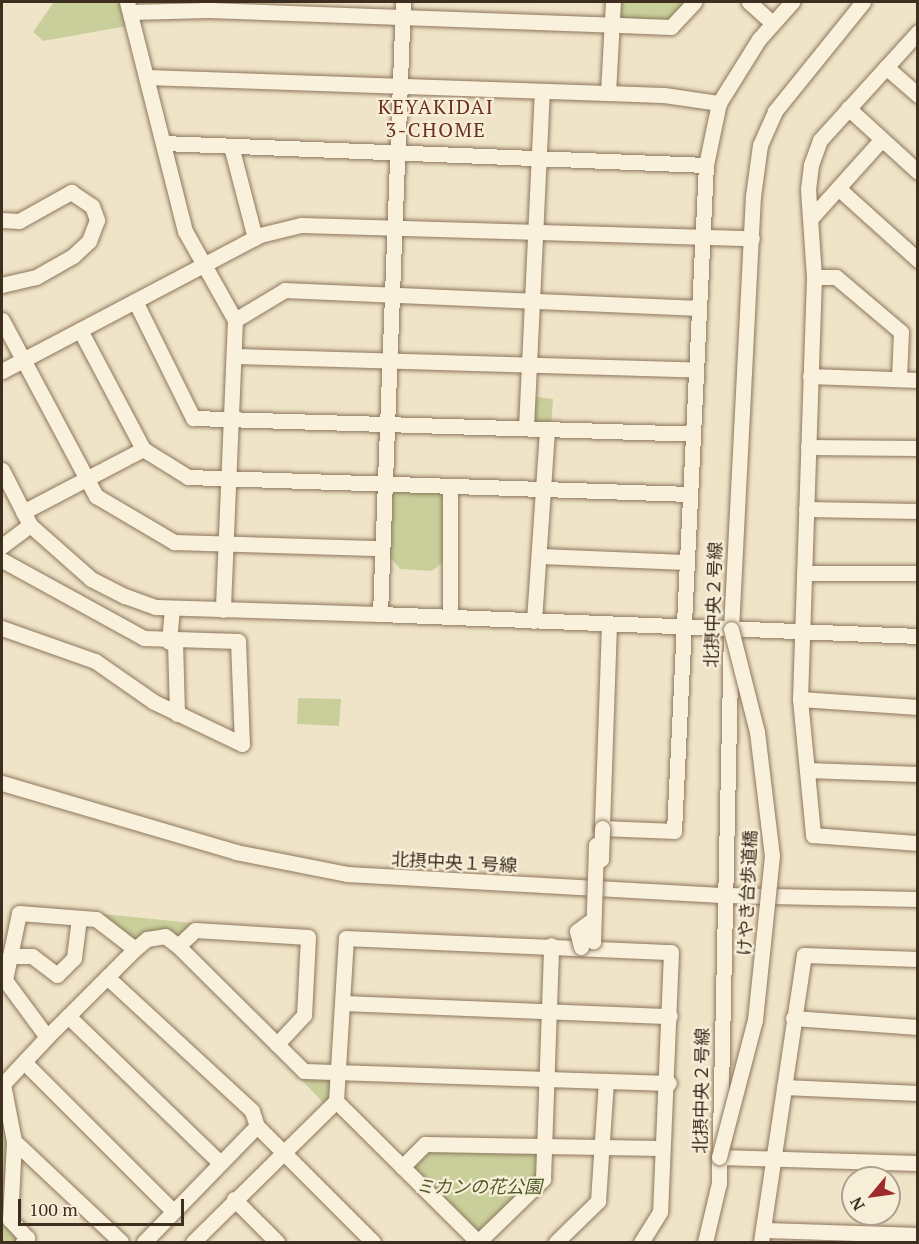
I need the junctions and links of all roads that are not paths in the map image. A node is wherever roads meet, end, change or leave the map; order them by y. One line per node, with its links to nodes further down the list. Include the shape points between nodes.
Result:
1 (403, 2): 9 (street)
2 (613, 2): 11 (street)
3 (694, 2): 11 (street, via 671,27)
4 (749, 2): 10 (street)
5 (792, 2): 10 (street)
6 (863, 2): 35 (street, 北摂中央２号線, via 775,111 760,145)
7 (208, 6): 8 (street); 9 (street)
8 (129, 7): 14 (street)
9 (402, 17): 11 (street); 15 (street)
10 (772, 23): 19 (street)
11 (611, 25): 17 (street)
12 (918, 32): 13 (street)
13 (886, 67): 18 (street); 20 (street)
14 (146, 77): 15 (street); 22 (street)
15 (399, 87): 16 (street); 24 (street)
16 (542, 92): 17 (street); 25 (street)
17 (608, 93): 19 (street)
18 (918, 94)
19 (719, 103): 26 (street)
20 (848, 108): 21 (street); 29 (street, via 820,140 811,165)
21 (881, 140): 27 (street); 28 (street)
22 (163, 143): 23 (street); 37 (street, via 185,231)
23 (231, 146): 24 (street); 34 (street)
24 (395, 153): 25 (street); 31 (street)
25 (539, 158): 26 (street); 32 (street)
26 (706, 165): 33 (street)
27 (918, 172)
28 (838, 188): 29 (street); 36 (street)
29 (812, 217): 38 (street)
30 (2, 220): 39 (street, via 19,221 71,192 93,206 97,220 89,241 73,256 36,277)
31 (393, 228): 32 (street); 34 (street, via 301,225); 40 (street)
32 (535, 232): 33 (street); 42 (street)
33 (702, 237): 35 (street); 43 (street)
34 (255, 238): 37 (street)
35 (752, 238): 90 (street, 北摂中央２号線)
36 (918, 260)
37 (203, 266): 41 (street); 45 (street)
38 (814, 277): 53 (street); 54 (street, via 836,277 901,332)
39 (2, 285)
40 (391, 295): 42 (street); 45 (street, via 285,290); 48 (street)
41 (135, 301): 46 (street); 56 (street, via 193,418)
42 (532, 301): 43 (street); 50 (street)
43 (698, 308): 51 (street)
44 (2, 320): 49 (street)
45 (235, 320): 47 (street)
46 (80, 330): 49 (street); 63 (street)
47 (235, 356): 48 (street); 56 (street)
48 (389, 358): 50 (street); 57 (street)
49 (24, 360): 52 (street); 65 (street)
50 (529, 364): 51 (street); 58 (street)
51 (695, 370): 60 (street)
52 (2, 371)
53 (810, 375): 54 (street); 61 (street)
54 (899, 378): 55 (street)
55 (918, 380)
56 (232, 419): 57 (street); 66 (street)
57 (386, 424): 58 (street); 67 (street)
58 (526, 428): 59 (street)
59 (547, 429): 60 (street); 69 (street)
60 (692, 434): 70 (street)
61 (808, 447): 62 (street); 71 (street)
62 (918, 448)
63 (142, 449): 65 (street); 66 (street, via 188,477)
64 (2, 470): 73 (street)
65 (87, 479): 73 (street); 74 (street, via 96,496 174,542)
66 (230, 479): 67 (street); 74 (street)
67 (384, 486): 68 (street); 76 (street)
68 (450, 488): 69 (street); 85 (street)
69 (544, 491): 70 (street); 77 (street)
70 (689, 494): 79 (street)
71 (806, 509): 72 (street); 80 (street)
72 (918, 511)
73 (26, 519): 75 (street); 82 (street, via 91,579 125,596)
74 (227, 543): 76 (street); 83 (street)
75 (2, 546)
76 (382, 548): 84 (street)
77 (541, 556): 79 (street); 86 (street)
78 (2, 560): 93 (street, via 111,624)
79 (685, 562): 88 (street)
80 (804, 573): 81 (street); 91 (street)
81 (918, 573)
82 (172, 608): 83 (street); 93 (street)
83 (224, 610): 84 (street)
84 (380, 614): 85 (street)
85 (450, 617): 86 (street)
86 (534, 621): 87 (street)
87 (609, 624): 88 (street); 100 (street)
88 (682, 627): 90 (street); 100 (street, via 674,831)
89 (2, 628): 96 (street, via 95,661)
90 (731, 629): 91 (street); 102 (street, 北摂中央２号線); 134 (street, けやき台歩道橋, bridge, via 757,732 772,856 755,1020)
91 (802, 633): 92 (street); 94 (street)
92 (918, 636)
93 (172, 642): 96 (street); 96 (street, via 238,641 242,744)
94 (800, 699): 95 (street); 97 (street)
95 (918, 707)
96 (177, 714)
97 (807, 770): 98 (street); 101 (street, via 813,835)
98 (918, 774)
99 (2, 783): 102 (street, 北摂中央１号線, via 236,852 347,874)
100 (602, 828): 107 (street, bridge, via 601,859 596,845 593,941 588,923 577,931)
101 (918, 843)
102 (725, 895): 103 (street, 北摂中央１号線); 134 (street, 北摂中央２号線)
103 (918, 899)
104 (79, 918): 108 (street, via 96,919); 109 (street, via 19,913); 109 (street, via 74,958 57,975 32,956)
105 (551, 945): 107 (street); 112 (street, via 346,938); 113 (street)
106 (178, 946): 108 (street, via 165,936 147,939); 119 (street); 119 (street, via 195,930 308,938 304,1015)
107 (581, 947): 115 (street, via 671,952)
108 (135, 949): 111 (street)
109 (10, 956): 118 (street, via 5,980)
110 (918, 959): 116 (street, via 804,955)
111 (107, 977): 114 (street); 128 (street, via 252,1111)
112 (344, 1003): 113 (street); 121 (street)
113 (549, 1011): 115 (street); 122 (street)
114 (68, 1016): 118 (street); 136 (street)
115 (670, 1016): 124 (street)
116 (793, 1018): 117 (street); 125 (street)
117 (918, 1027)
118 (47, 1037): 120 (street)
119 (277, 1044): 121 (street, via 304,1071)
120 (24, 1062): 129 (street, via 3,1084); 140 (street)
121 (340, 1071): 122 (street); 127 (street)
122 (547, 1079): 123 (street); 130 (street)
123 (606, 1081): 124 (street); 131 (street)
124 (669, 1083): 132 (street)
125 (784, 1087): 126 (street); 135 (street)
126 (918, 1093)
127 (336, 1101): 133 (street); 138 (street)
128 (257, 1126): 133 (street); 136 (street)
129 (14, 1141): 143 (street, via 10,1220); 144 (street)
130 (545, 1147): 131 (street); 138 (street, via 425,1144); 149 (street, via 543,1179)
131 (602, 1148): 132 (street); 150 (street, via 598,1201)
132 (661, 1148): 151 (street, via 660,1212)
133 (284, 1153): 139 (street); 148 (street)
134 (719, 1157): 135 (street); 152 (street, 北摂中央２号線, via 716,1212)
135 (773, 1157): 137 (street); 141 (street)
136 (220, 1163): 140 (street)
137 (918, 1163)
138 (402, 1167): 149 (street)
139 (234, 1199): 146 (street); 147 (street)
140 (172, 1210): 145 (street)
141 (764, 1236): 142 (street)
142 (913, 1237)
143 (27, 1241)
144 (121, 1242)
145 (144, 1242)
146 (193, 1242)
147 (277, 1242)
148 (373, 1242)
149 (478, 1242)
150 (556, 1242)
151 (641, 1242)
152 (705, 1242)

